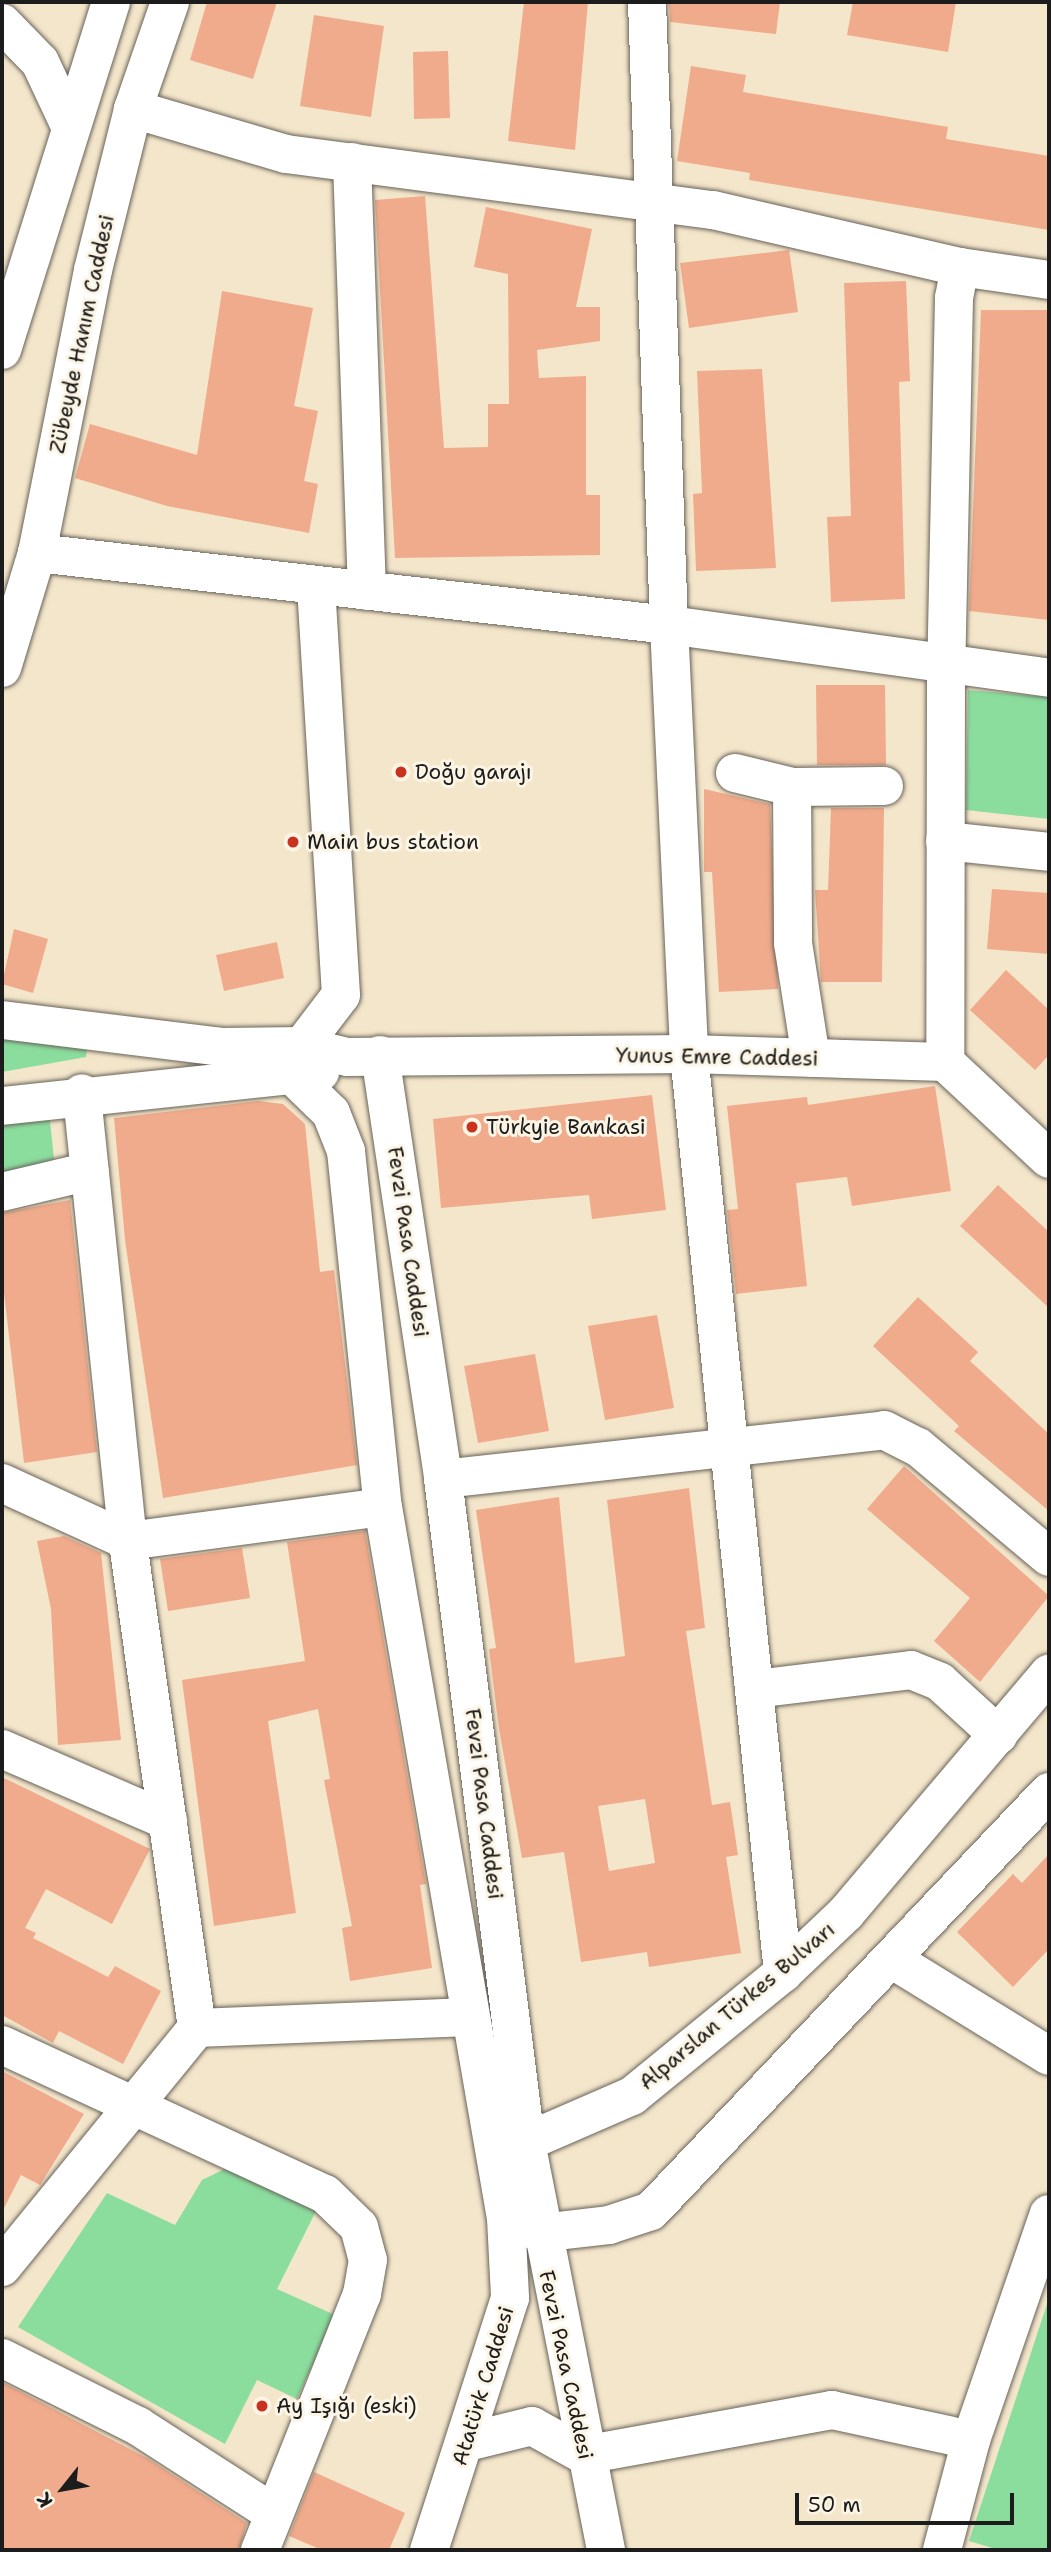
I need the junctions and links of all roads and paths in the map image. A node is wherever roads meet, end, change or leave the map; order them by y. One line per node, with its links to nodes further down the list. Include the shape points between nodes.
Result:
1 (111, 2): 6 (street)
2 (170, 2): 5 (street, Zübeyde Hanım Caddesi)
3 (647, 2): 8 (street)
4 (2, 23): 6 (street, via 40,62)
5 (133, 109): 7 (street, via 286,154); 12 (street, Zübeyde Hanım Caddesi)
6 (71, 128): 11 (street)
7 (352, 162): 8 (street); 14 (street)
8 (649, 201): 9 (street); 15 (street)
9 (960, 267): 10 (street); 16 (street, via 954,298)
10 (1049, 280)
11 (2, 350)
12 (37, 553): 13 (street); 17 (street, Zübeyde Hanım Caddesi)
13 (316, 588): 14 (street); 28 (street, via 341,995)
14 (367, 591): 15 (street)
15 (669, 625): 16 (street); 25 (street)
16 (946, 667): 18 (street); 22 (street)
17 (2, 668)
18 (1049, 678)
19 (735, 773): 21 (street)
20 (884, 786): 21 (street)
21 (792, 787): 27 (street, via 793,943)
22 (946, 841): 23 (street); 29 (street)
23 (1049, 852)
24 (2, 1020): 28 (street, via 223,1047)
25 (689, 1054): 26 (street, Yunus Emre Caddesi); 27 (street, Yunus Emre Caddesi); 35 (street)
26 (364, 1056): 28 (street, via 327,1071); 36 (street, Fevzi Pasa Caddesi)
27 (811, 1058): 29 (street, Yunus Emre Caddesi)
28 (298, 1061): 30 (street); 38 (street, Fevzi Pasa Caddesi, via 331,1113 346,1151)
29 (945, 1062): 32 (street)
30 (82, 1093): 31 (street); 33 (street)
31 (2, 1106)
32 (1049, 1159)
33 (90, 1171): 34 (street); 39 (street)
34 (2, 1192)
35 (730, 1450): 36 (street); 40 (street, via 884,1430 918,1447); 42 (street)
36 (443, 1479): 54 (street, Fevzi Pasa Caddesi)
37 (2, 1483): 39 (street)
38 (383, 1507): 39 (street); 49 (street, Fevzi Pasa Caddesi)
39 (128, 1541): 46 (street)
40 (1049, 1557)
41 (1049, 1674): 43 (street, Alparslan Türkes Bulvarı)
42 (755, 1689): 43 (street, via 911,1670 940,1682); 48 (street)
43 (998, 1735): 48 (street, Alparslan Türkes Bulvarı, via 846,1913)
44 (2, 1749): 46 (street)
45 (1049, 1792): 47 (street)
46 (168, 1821): 50 (street)
47 (893, 1960): 52 (street); 57 (street, via 651,2211 609,2225)
48 (783, 1973): 54 (street, Alparslan Türkes Bulvarı, via 632,2096)
49 (469, 2017): 50 (street); 54 (street, Fevzi Pasa Caddesi)
50 (197, 2028): 53 (street)
51 (2, 2045): 53 (street)
52 (1049, 2056)
53 (137, 2102): 58 (street); 63 (street, via 325,2194 350,2214 365,2243 362,2294)
54 (508, 2143): 56 (street, Fevzi Pasa Caddesi); 57 (street, Fevzi Pasa Caddesi)
55 (1049, 2214): 60 (street)
56 (506, 2218): 57 (street); 61 (street, Atatürk Caddesi, via 510,2298)
57 (540, 2233): 62 (street, Fevzi Pasa Caddesi)
58 (2, 2267)
59 (2, 2358): 63 (street, via 138,2426)
60 (971, 2440): 62 (street, via 832,2410); 67 (street)
61 (467, 2442): 62 (street, via 531,2426); 65 (street, Atatürk Caddesi)
62 (584, 2455): 66 (street, Fevzi Pasa Caddesi)
63 (273, 2513): 64 (street)
64 (260, 2550)
65 (429, 2550)
66 (606, 2550)
67 (942, 2550)

